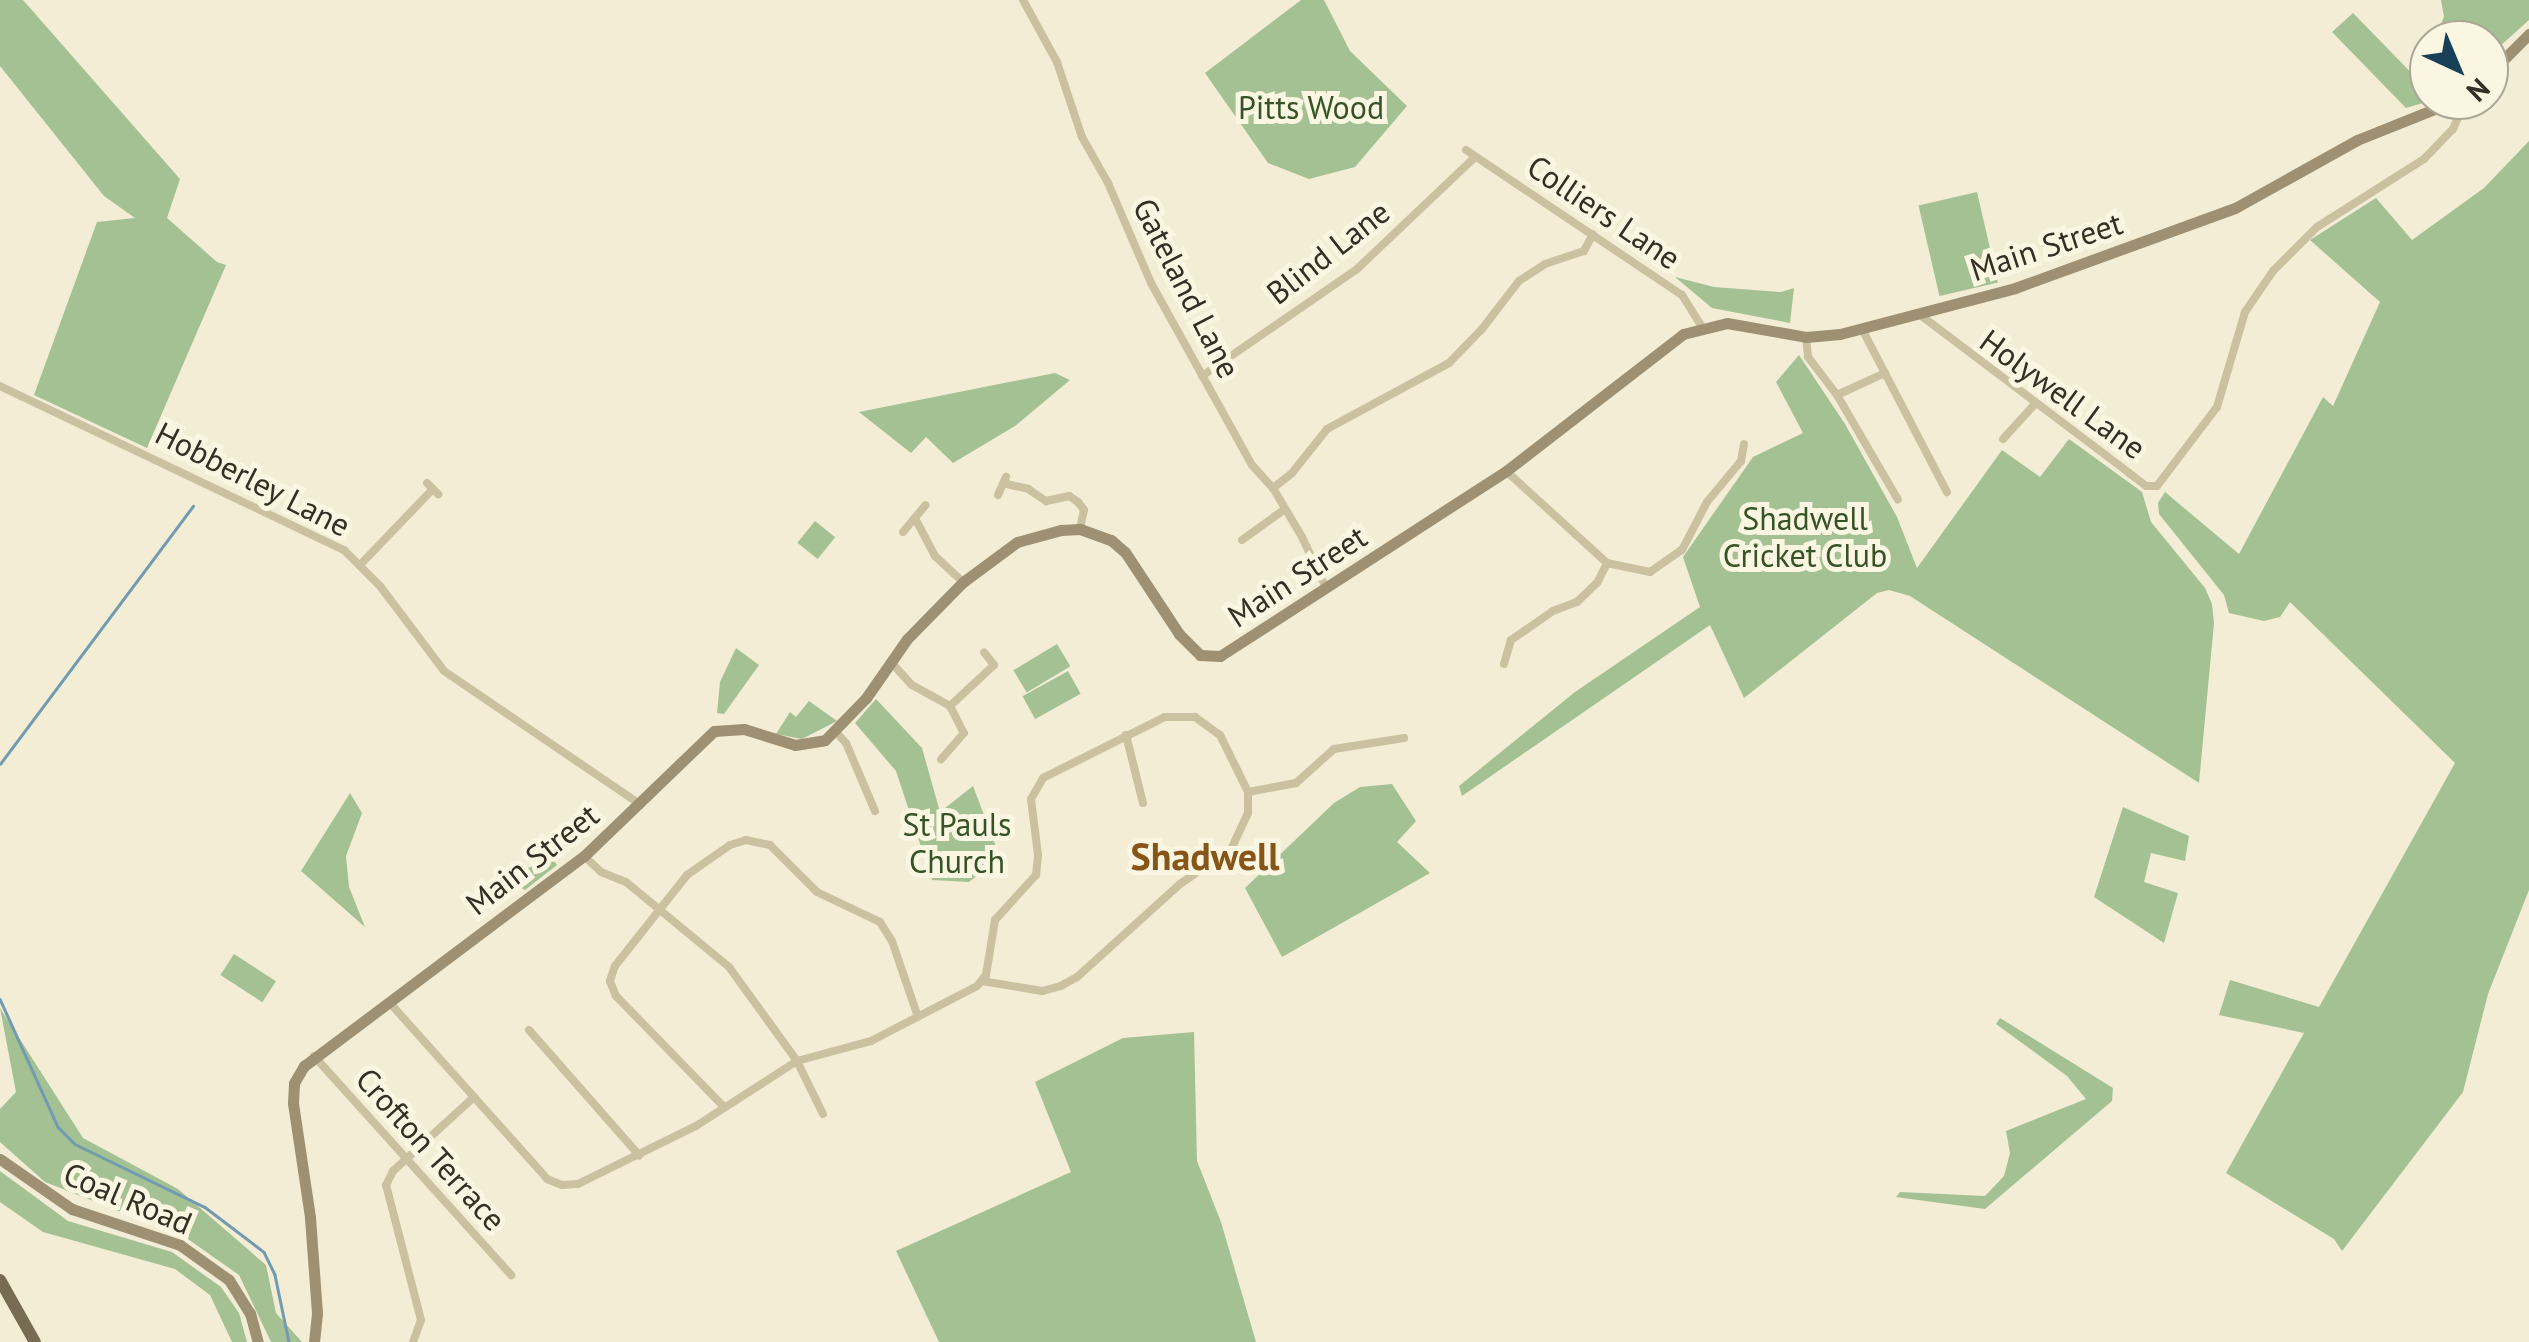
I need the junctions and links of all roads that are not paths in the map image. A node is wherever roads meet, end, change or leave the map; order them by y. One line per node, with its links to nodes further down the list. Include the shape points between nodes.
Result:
1 (1024, 0): 14 (street, Gateland Lane, via 1057,62 1082,138 1136,253)
2 (2529, 34): 3 (street)
3 (2509, 54)
4 (2409, 119): 9 (street, Main Street, via 2357,140 2235,208 2015,288)
5 (2457, 120): 17 (street, Holywell Lane, via 2424,159 2320,224 2273,271 2246,312 2217,406 2157,486 2146,486)
6 (1466, 150): 7 (street, Colliers Lane)
7 (1475, 157): 8 (street, Colliers Lane); 14 (street, Blind Lane, via 1357,270)
8 (1593, 234): 10 (street, Colliers Lane, via 1682,294); 21 (street, via 1584,251 1519,281 1449,363 1327,429)
9 (1919, 314): 11 (street, Main Street); 17 (street, Holywell Lane)
10 (1702, 327): 12 (street, Main Street, via 1749,324); 20 (street, Main Street, via 1663,347)
11 (1862, 329): 12 (street, Main Street); 13 (street)
12 (1806, 337): 16 (street, via 1808,357)
13 (1886, 373): 16 (street); 23 (street)
14 (1202, 376): 21 (street, Gateland Lane)
15 (0, 386): 33 (street, Hobberley Lane, via 312,532)
16 (1837, 395): 25 (street)
17 (2034, 405): 18 (street)
18 (2002, 439)
19 (1744, 444): 32 (street, via 1740,461 1707,502 1682,550 1650,572)
20 (1506, 471): 32 (street); 35 (street, Main Street)
21 (1273, 488): 27 (street, Gateland Lane)
22 (433, 489): 33 (street)
23 (1947, 492)
24 (998, 495): 29 (street, via 1006,480 1046,501 1069,496 1084,510)
25 (1898, 500)
26 (926, 505): 28 (street)
27 (1286, 510): 31 (street); 35 (street, Gateland Lane)
28 (915, 518): 30 (street); 34 (street, via 935,556)
29 (1080, 530): 34 (street, via 1036,533); 35 (street, Main Street, via 1119,544 1164,617 1208,657 1232,651)
30 (903, 532)
31 (1242, 540)
32 (1607, 564): 38 (street, via 1577,602 1511,640)
33 (360, 565): 46 (street, Hobberley Lane, via 444,671)
34 (963, 582): 37 (street)
35 (1326, 588)
36 (984, 652): 39 (street, via 994,665)
37 (890, 662): 39 (street, via 912,686); 40 (street)
38 (1504, 664)
39 (950, 706): 43 (street, via 964,733)
40 (836, 732): 46 (street, Main Street, via 807,746 722,728); 47 (street)
41 (1126, 735): 44 (street, via 1165,716 1195,718 1220,735); 45 (street); 50 (street, via 1035,788 1030,812 1038,866 992,927)
42 (1404, 738): 44 (street, via 1334,748 1296,783)
43 (941, 759)
44 (1248, 792): 50 (street, via 1248,812 1231,849 1170,892 1078,977 1042,991)
45 (1143, 803)
46 (640, 805): 48 (street, Main Street)
47 (875, 812)
48 (584, 856): 49 (street); 51 (street, Main Street)
49 (660, 909): 52 (street, via 714,853 746,840 770,845 817,892 887,930); 55 (street, via 729,967); 57 (street, via 615,966 612,990)
50 (982, 981): 52 (street)
51 (389, 1002): 54 (street, Main Street); 56 (street)
52 (918, 1016): 55 (street, via 860,1045)
53 (529, 1030): 59 (street)
54 (314, 1056): 61 (street, Crofton Terrace); 66 (street, Main Street, via 298,1074 293,1102 310,1217)
55 (797, 1061): 57 (street); 58 (street)
56 (474, 1097): 59 (street, via 554,1183 578,1184); 61 (street)
57 (724, 1107): 59 (street)
58 (824, 1114)
59 (639, 1155)
60 (0, 1159): 65 (street, Coal Road, via 72,1209 180,1245 229,1280 250,1313)
61 (407, 1159): 62 (street, Crofton Terrace); 67 (street, via 385,1192 421,1320)
62 (511, 1275)
63 (0, 1280): 64 (main road)
64 (36, 1342)
65 (258, 1342)
66 (314, 1342)
67 (414, 1342)

